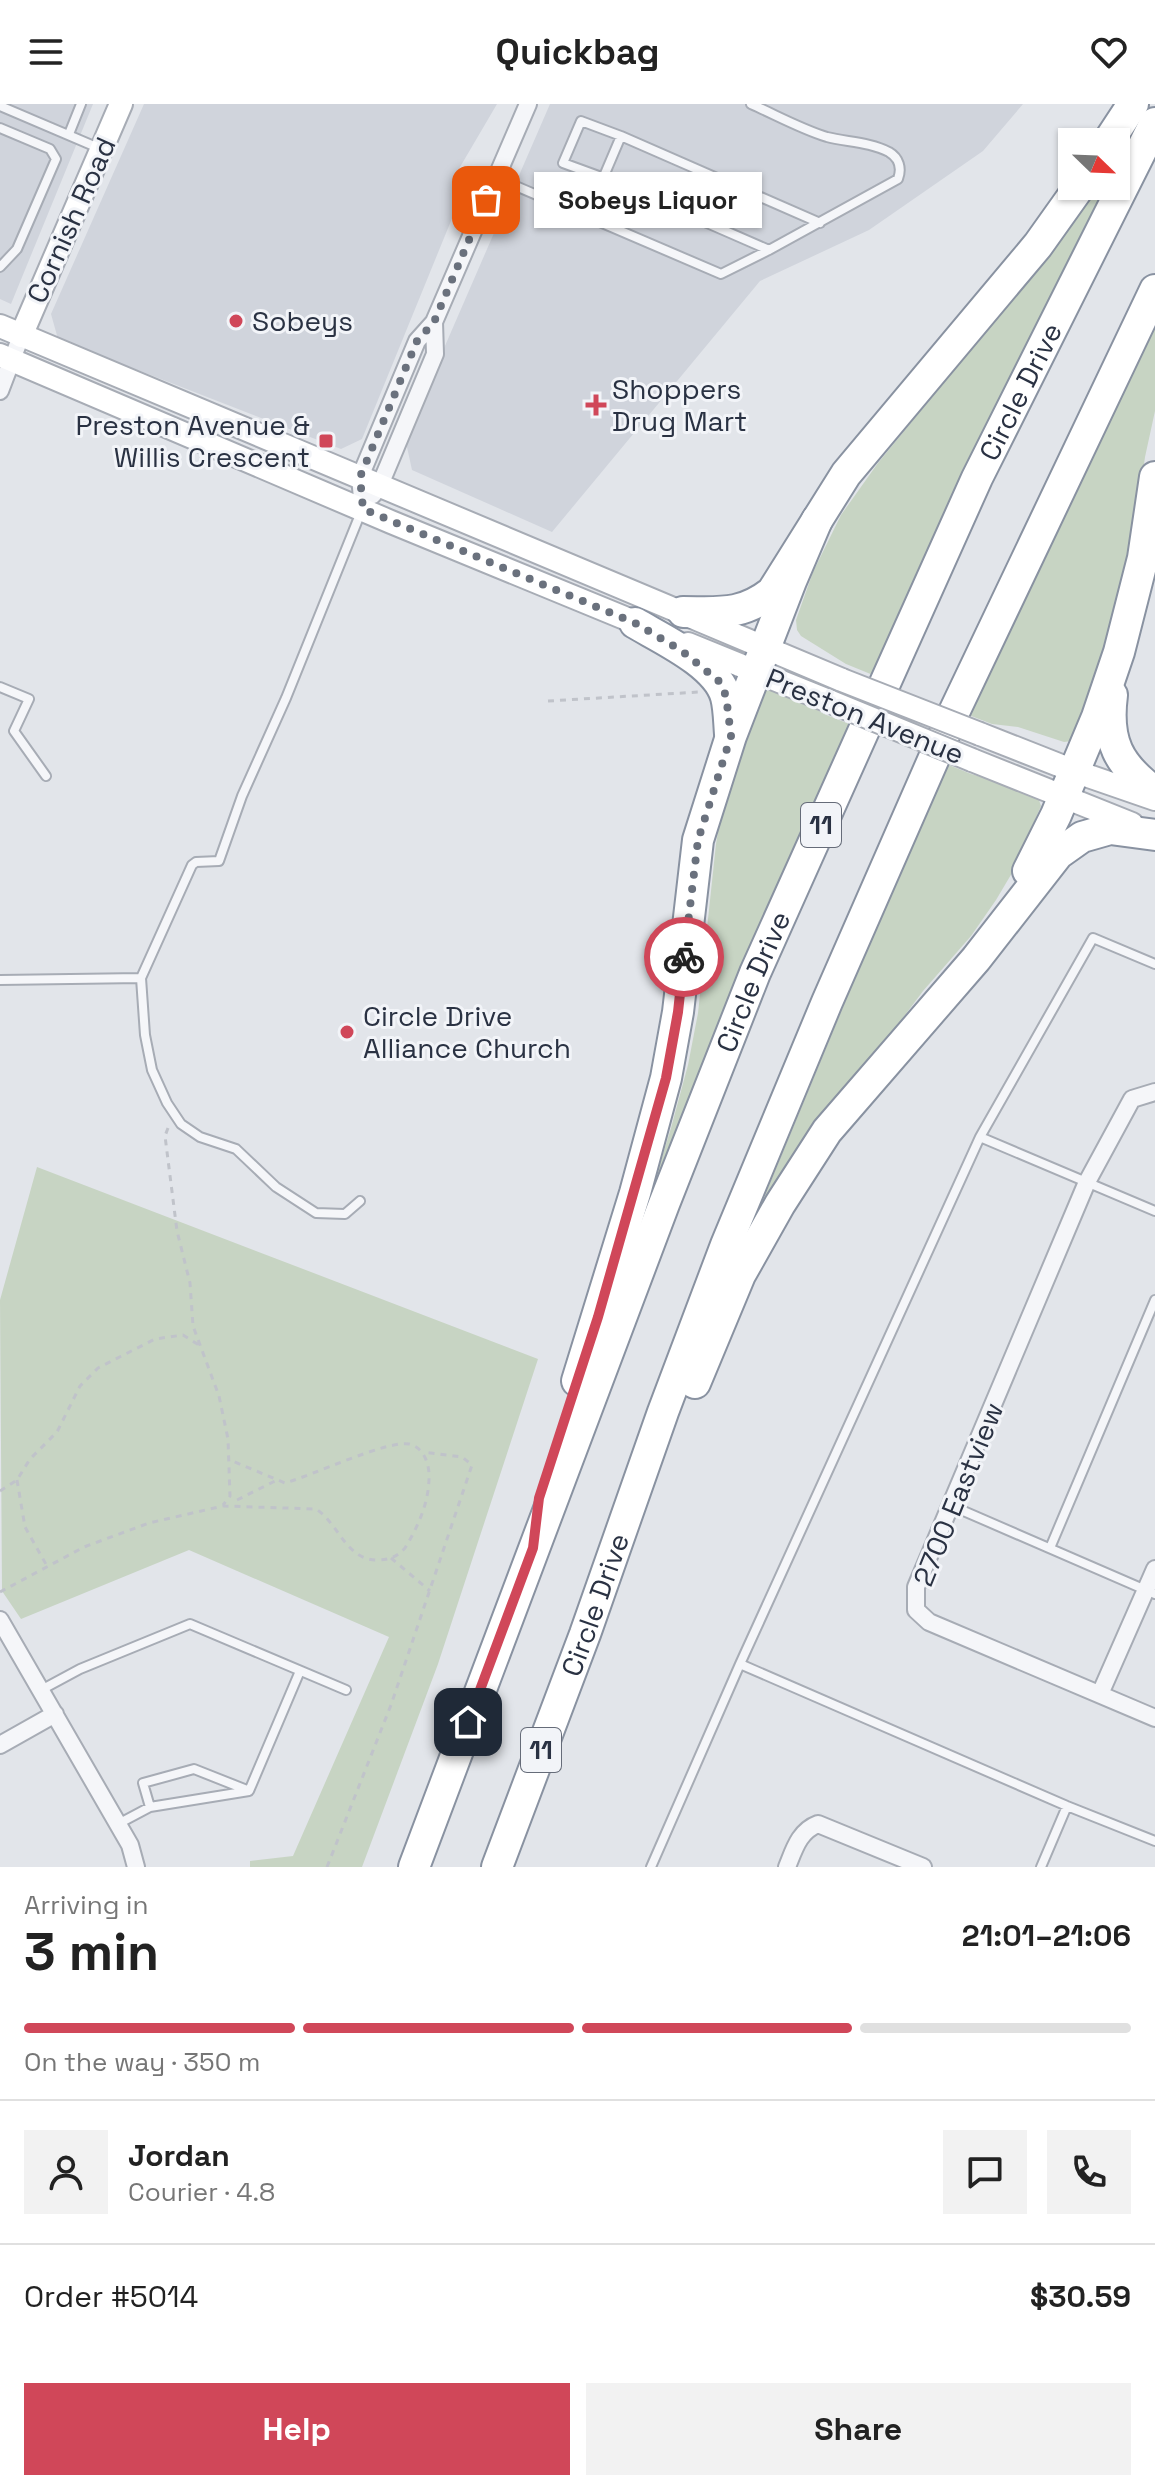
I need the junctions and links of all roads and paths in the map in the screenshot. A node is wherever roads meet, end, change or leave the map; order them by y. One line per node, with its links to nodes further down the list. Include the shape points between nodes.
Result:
1 (81, 104): 10 (lane)
2 (121, 104): 12 (main road, Cornish Road)
3 (528, 104): 13 (street)
4 (751, 104): 17 (lane, via 825,136 897,158 898,179)
5 (1133, 104): 9 (highway)
6 (5, 106): 8 (lane); 10 (lane)
7 (1155, 123): 66 (highway, Circle Drive / 11, via 977,478 755,973)
8 (0, 125): 19 (lane, via 50,149 56,159 17,249)
9 (1117, 128)
10 (69, 134): 12 (lane)
11 (621, 136): 14 (lane); 14 (lane, via 581,121 563,163); 17 (lane)
12 (102, 149): 22 (main road, Cornish Road)
13 (496, 178): 16 (lane); 26 (street, via 434,322 435,354)
14 (604, 178): 16 (lane); 18 (lane)
15 (1070, 200): 28 (highway, via 846,474)
16 (587, 216): 18 (lane, via 721,274)
17 (820, 223): 18 (lane)
18 (769, 250)
19 (2, 264)
20 (1155, 290): 75 (highway, Circle Drive / 11, via 961,696 827,1002 726,1245)
21 (0, 326): 22 (main road, Preston Avenue)
22 (21, 336): 23 (street); 26 (main road, Preston Avenue)
23 (6, 358): 24 (street); 27 (main road, Preston Avenue)
24 (0, 391)
25 (1155, 477): 31 (highway, via 1143,558)
26 (370, 481): 27 (street); 29 (main road, Preston Avenue)
27 (363, 509): 30 (main road, Preston Avenue); 44 (lane, via 219,861 192,865)
28 (817, 520): 29 (highway, via 772,592 756,604 735,611); 32 (highway)
29 (683, 612): 32 (main road, Preston Avenue)
30 (635, 623): 32 (main road, Preston Avenue); 36 (highway, via 720,682)
31 (1119, 652): 38 (highway); 39 (highway, via 1111,733 1126,766)
32 (760, 659): 36 (highway); 38 (main road, Preston Avenue, bridge, via 842,680 980,734); 38 (main road, Preston Avenue, bridge, via 831,702 972,760)
33 (0, 687): 37 (lane, via 29,699 14,731)
34 (700, 692): 35 (path)
35 (548, 701)
36 (731, 736): 66 (highway, via 698,840 666,1078 598,1317 539,1498)
37 (46, 776)
38 (1068, 784): 40 (main road, Preston Avenue); 41 (main road, Preston Avenue); 42 (highway, via 1023,883)
39 (1155, 792)
40 (1155, 799)
41 (1155, 834): 42 (highway, via 1110,829 1072,844 1058,854)
42 (976, 959): 75 (highway, via 827,1131 780,1204 740,1275 615,1580)
43 (1155, 964): 48 (lane, via 1093,938)
44 (141, 978): 45 (lane); 47 (lane, via 152,1070)
45 (0, 980)
46 (1155, 1092): 49 (street, 2700 Eastview, via 1132,1099)
47 (174, 1113): 50 (lane, via 200,1137 236,1149 276,1187 316,1213 345,1214); 53 (path, via 165,1136)
48 (980, 1137): 49 (lane); 76 (lane)
49 (1087, 1182): 51 (lane); 65 (street, 2700 Eastview)
50 (360, 1201)
51 (1155, 1211)
52 (1155, 1300): 67 (lane)
53 (193, 1326): 54 (path); 55 (path)
54 (183, 1335): 55 (path); 58 (path, via 145,1342 89,1375 57,1432)
55 (201, 1347): 57 (path, via 219,1396)
56 (421, 1452): 59 (path, via 405,1444 294,1481); 68 (path, via 429,1478 425,1509 405,1548); 71 (path, via 462,1457 472,1465)
57 (230, 1460): 59 (path); 61 (path)
58 (17, 1480): 60 (path); 69 (path, via 25,1527)
59 (275, 1481): 62 (path)
60 (0, 1491)
61 (230, 1496): 62 (path); 63 (path)
62 (237, 1500): 64 (path)
63 (223, 1506): 64 (path); 69 (path, via 112,1535)
64 (244, 1506): 68 (path, via 316,1509 365,1560)
65 (952, 1506): 67 (lane); 80 (street, 2700 Eastview, via 916,1587 916,1610 929,1622)
66 (533, 1548): 91 (highway, Circle Drive / 11)
67 (1050, 1548): 73 (lane)
68 (391, 1558): 71 (path)
69 (47, 1566): 72 (path)
70 (1155, 1569): 73 (street)
71 (430, 1591): 90 (path)
72 (0, 1592)
73 (1150, 1592): 80 (street)
74 (0, 1620): 78 (street)
75 (585, 1634): 92 (highway, Circle Drive / 11)
76 (740, 1664): 85 (lane); 93 (lane)
77 (300, 1671): 78 (lane, via 190,1624); 79 (lane); 84 (lane)
78 (41, 1690): 81 (street)
79 (346, 1690)
80 (1100, 1694): 82 (street, 2700 Eastview)
81 (55, 1714): 83 (street); 87 (street)
82 (1155, 1718)
83 (0, 1745)
84 (249, 1791): 86 (lane); 86 (lane, via 194,1769 143,1783)
85 (1067, 1806): 88 (lane); 96 (lane)
86 (150, 1807): 87 (lane)
87 (118, 1824): 89 (street)
88 (1155, 1841)
89 (136, 1867)
90 (327, 1867)
91 (414, 1867)
92 (497, 1867)
93 (651, 1867)
94 (787, 1867): 95 (street, via 801,1836 818,1824)
95 (923, 1867)
96 (1041, 1867)

